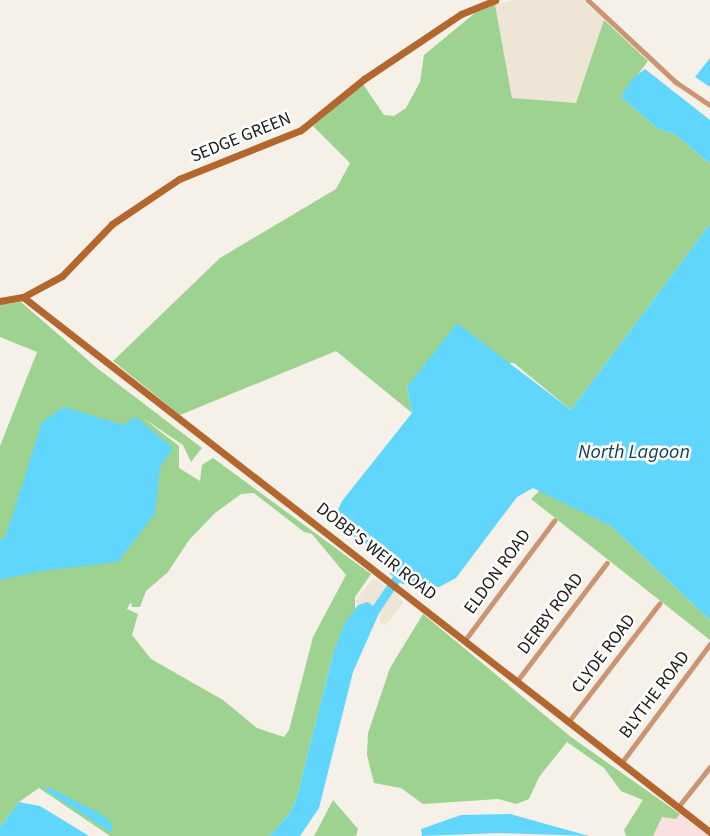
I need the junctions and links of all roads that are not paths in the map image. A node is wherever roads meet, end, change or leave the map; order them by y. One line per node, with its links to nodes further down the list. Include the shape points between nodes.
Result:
1 (495, 0): 4 (street, SEDGE GREEN, via 473,6 364,79 301,130 179,179 149,197 112,224 62,276)
2 (588, 0): 3 (street, via 676,82)
3 (710, 105)
4 (23, 297): 5 (street, SEDGE GREEN); 9 (street, DOBB'S WEIR ROAD)
5 (0, 301)
6 (554, 521): 9 (street, ELDON ROAD)
7 (607, 562): 11 (street, DERBY ROAD)
8 (659, 604): 12 (street, CLYDE ROAD)
9 (465, 640): 11 (street, DOBB'S WEIR ROAD)
10 (710, 644): 13 (street, BLYTHE ROAD)
11 (517, 681): 12 (street, DOBB'S WEIR ROAD)
12 (569, 721): 13 (street, DOBB'S WEIR ROAD)
13 (622, 762): 15 (street, DOBB'S WEIR ROAD)
14 (710, 767): 15 (street)
15 (679, 806): 16 (street, DOBB'S WEIR ROAD)
16 (710, 832)

